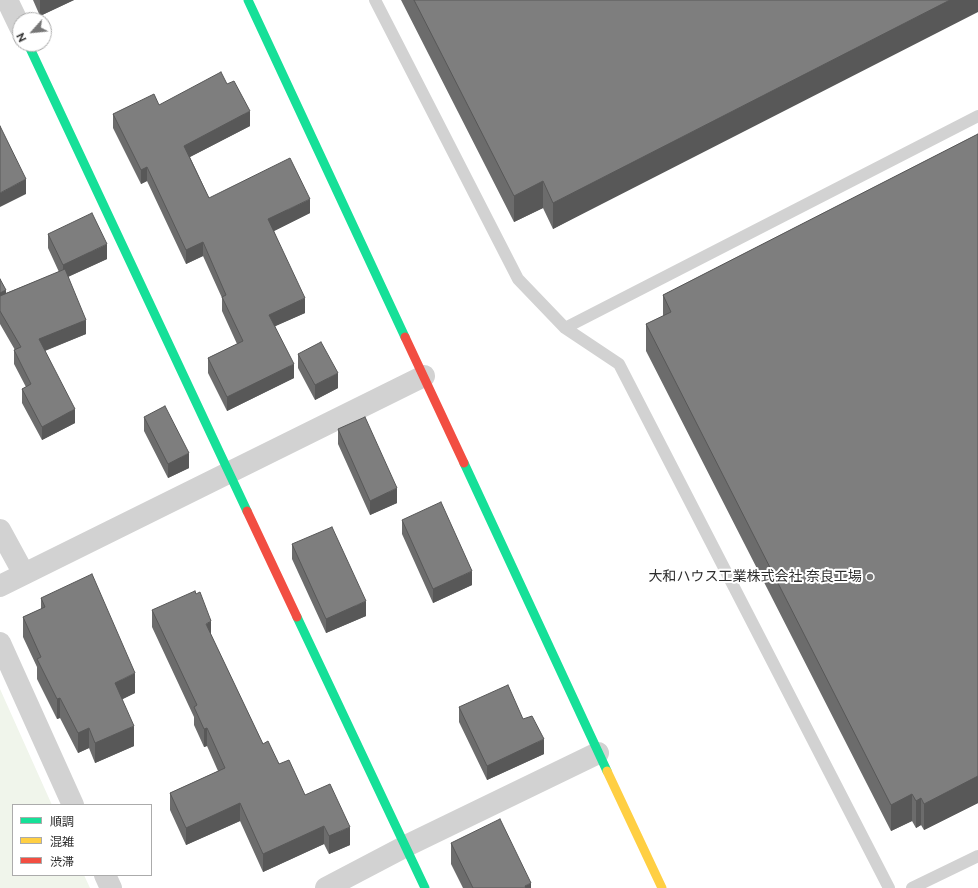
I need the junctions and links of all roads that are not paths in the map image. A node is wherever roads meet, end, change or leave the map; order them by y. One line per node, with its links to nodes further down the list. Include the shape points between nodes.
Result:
1 (7, 0): 4 (street)
2 (248, 0): 8 (street)
3 (376, 0): 7 (lane, via 518,279)
4 (13, 12)
5 (32, 52): 9 (street)
6 (978, 116): 7 (lane)
7 (566, 328): 23 (lane, via 619,364)
8 (424, 376): 9 (street); 14 (street)
9 (230, 473): 11 (street); 16 (street)
10 (0, 530): 11 (street)
11 (24, 574): 12 (street)
12 (0, 586)
13 (0, 643): 15 (street)
14 (598, 753): 16 (street); 22 (street)
15 (73, 804)
16 (406, 846): 20 (street); 21 (street)
17 (978, 856): 24 (lane)
18 (105, 876): 19 (street)
19 (111, 888)
20 (326, 888)
21 (425, 888)
22 (662, 888)
23 (889, 888)
24 (912, 888)

